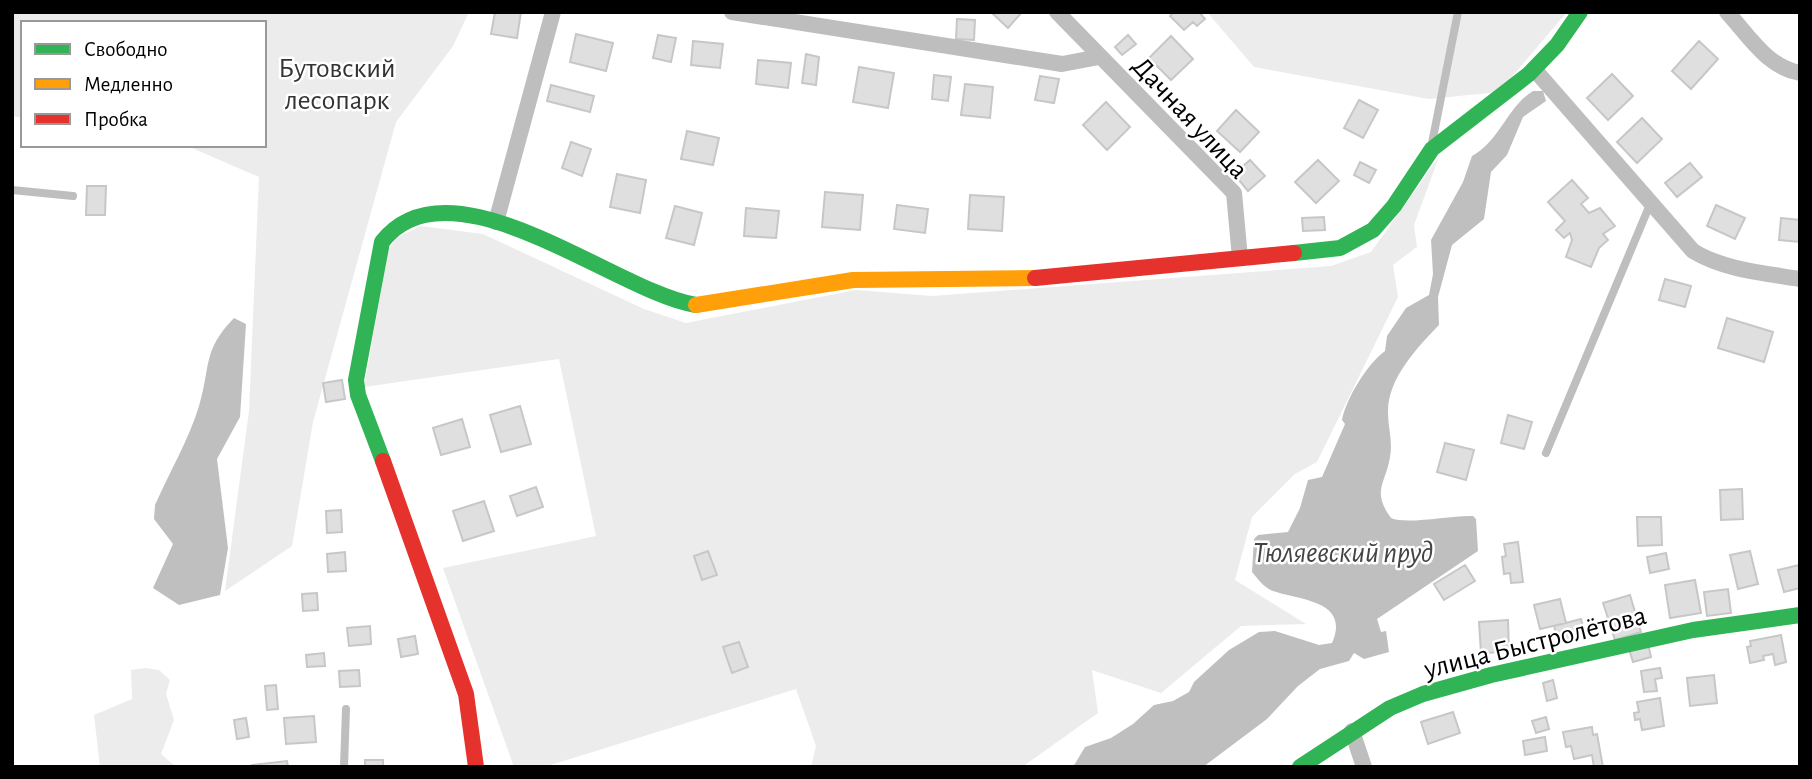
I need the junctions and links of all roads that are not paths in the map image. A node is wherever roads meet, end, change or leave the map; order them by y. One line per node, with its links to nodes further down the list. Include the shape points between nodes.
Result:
1 (553, 12): 14 (street)
2 (732, 12): 7 (street, Дачная улица, via 1062,64)
3 (1057, 12): 7 (street, Дачная улица)
4 (1458, 12): 10 (lane)
5 (1580, 12): 8 (street)
6 (1727, 12): 9 (street, via 1772,63)
7 (1099, 57): 15 (street, Дачная улица, via 1234,193)
8 (1534, 69): 10 (street); 13 (street)
9 (1800, 72)
10 (1430, 151): 15 (street, via 1378,230 1361,241 1340,248)
11 (12, 190): 12 (lane)
12 (73, 196)
13 (1651, 202): 16 (street, via 1693,251 1707,260); 17 (lane)
14 (496, 222): 15 (street, via 562,245 660,297 703,306 853,280 1028,279); 22 (street, via 444,214 417,216 396,226 382,242 356,380 466,694)
15 (1240, 258)
16 (1800, 279)
17 (1546, 453)
18 (1800, 615): 20 (street, улица Быстролётова, via 1693,630 1491,675 1423,694)
19 (346, 709): 21 (lane)
20 (1352, 732): 23 (street, улица Быстролётова); 24 (street)
21 (344, 767)
22 (476, 767)
23 (1300, 767)
24 (1364, 767)

